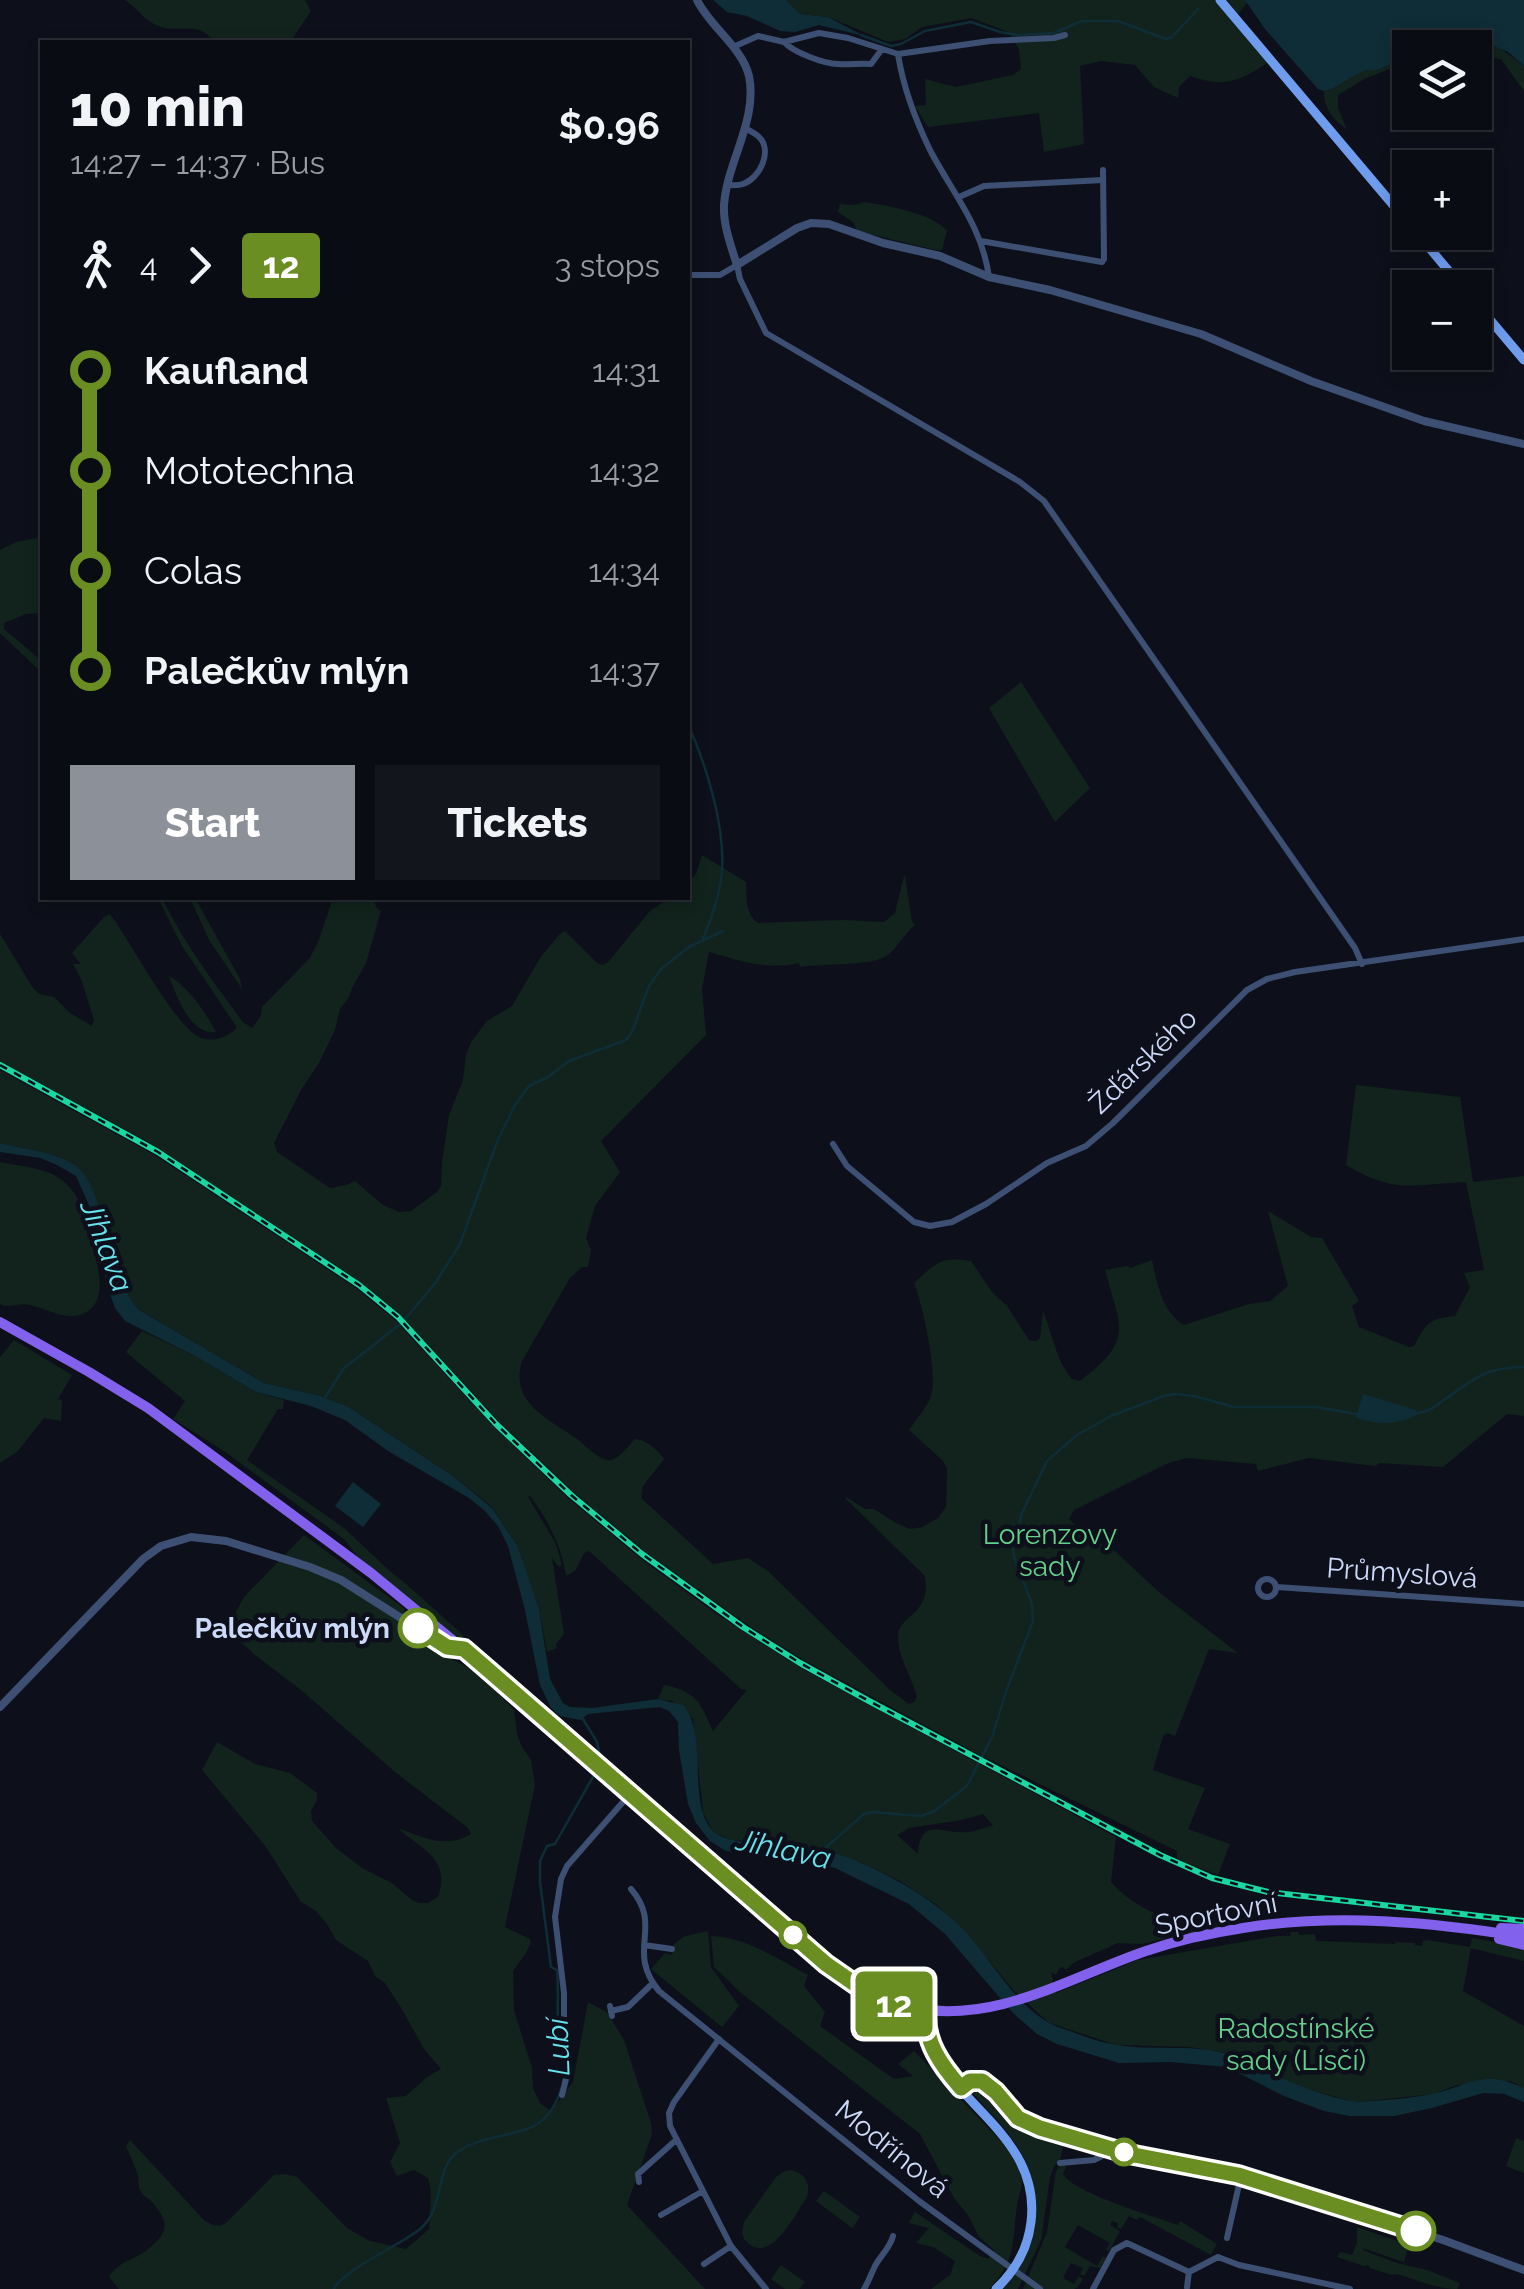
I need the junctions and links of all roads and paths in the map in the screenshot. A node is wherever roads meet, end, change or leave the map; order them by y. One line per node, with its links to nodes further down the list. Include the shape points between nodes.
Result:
1 (697, 0): 5 (street)
2 (1220, 0): 13 (main road)
3 (1065, 35): 7 (street)
4 (784, 42): 5 (street, via 758,36); 6 (street, via 819,33); 6 (street, via 798,54 839,65 872,64)
5 (732, 47): 8 (street, via 750,80)
6 (882, 49): 7 (street)
7 (898, 54): 12 (street, via 929,148)
8 (745, 128): 11 (street); 11 (street, via 761,138 764,162 750,180)
9 (1103, 170): 10 (street)
10 (1103, 180): 12 (street, via 984,186); 14 (street, via 1102,262)
11 (727, 185): 16 (street, via 724,219)
12 (959, 197): 14 (street)
13 (1392, 204)
14 (981, 241): 20 (street)
15 (1431, 250): 17 (main road)
16 (737, 265): 19 (street); 20 (street, via 811,223 940,256); 21 (street)
17 (1448, 270)
18 (690, 275): 19 (street)
19 (720, 275): 21 (street)
20 (990, 277): 24 (street, via 1201,334 1367,402)
21 (740, 279): 26 (street, via 766,332 1044,501)
22 (1492, 322): 23 (main road)
23 (1524, 360)
24 (1524, 444)
25 (1524, 940): 26 (street, Žďárského)
26 (1362, 964): 27 (street, Žďárského, via 1256,984 1086,1146 952,1222 914,1222 847,1166)
27 (833, 1144)
28 (0, 1322): 31 (main road, Sportovní, via 148,1408)
29 (1277, 1587): 30 (street, Průmyslová)
30 (1524, 1604)
31 (464, 1649): 32 (street, via 447,1647 310,1567 191,1537 143,1559); 33 (main road, Sportovní)
32 (0, 1707)
33 (630, 1794): 43 (main road, Sportovní, via 826,1964 886,2002); 46 (street, via 561,1879 555,1917 569,2067)
34 (632, 1895): 38 (street, via 645,1912)
35 (1454, 1928): 36 (main road); 37 (main road, Sportovní); 39 (main road); 43 (main road, Sportovní, via 1338,1921 1244,1927 1159,1947 990,2008)
36 (1524, 1929)
37 (1524, 1937)
38 (644, 1944): 40 (street); 41 (street)
39 (1524, 1945)
40 (672, 1950)
41 (653, 1983): 42 (street, via 628,2006); 44 (street, Modřínová, via 670,2005)
42 (611, 2011)
43 (925, 2014): 45 (main road, via 936,2056)
44 (719, 2039): 47 (street, via 671,2108); 64 (street, Modřínová, via 918,2201)
45 (961, 2088): 48 (street, via 982,2081 1022,2120); 63 (main road, via 1013,2148 1030,2188 1026,2242)
46 (562, 2095)
47 (676, 2140): 51 (street, via 638,2174); 52 (street)
48 (1103, 2147): 49 (street, via 1094,2160); 50 (street)
49 (1060, 2164)
50 (1242, 2176): 55 (street); 58 (street)
51 (639, 2182)
52 (703, 2191): 53 (street); 56 (street)
53 (661, 2215)
54 (892, 2236): 62 (street)
55 (1227, 2238)
56 (731, 2246): 57 (street); 61 (street)
57 (704, 2264)
58 (1524, 2268)
59 (1190, 2272): 60 (street); 65 (street, via 1127,2243 1114,2250); 66 (street, via 1218,2257)
60 (1187, 2287)
61 (766, 2289)
62 (864, 2289)
63 (996, 2289)
64 (1040, 2289)
65 (1093, 2289)
66 (1350, 2289)

